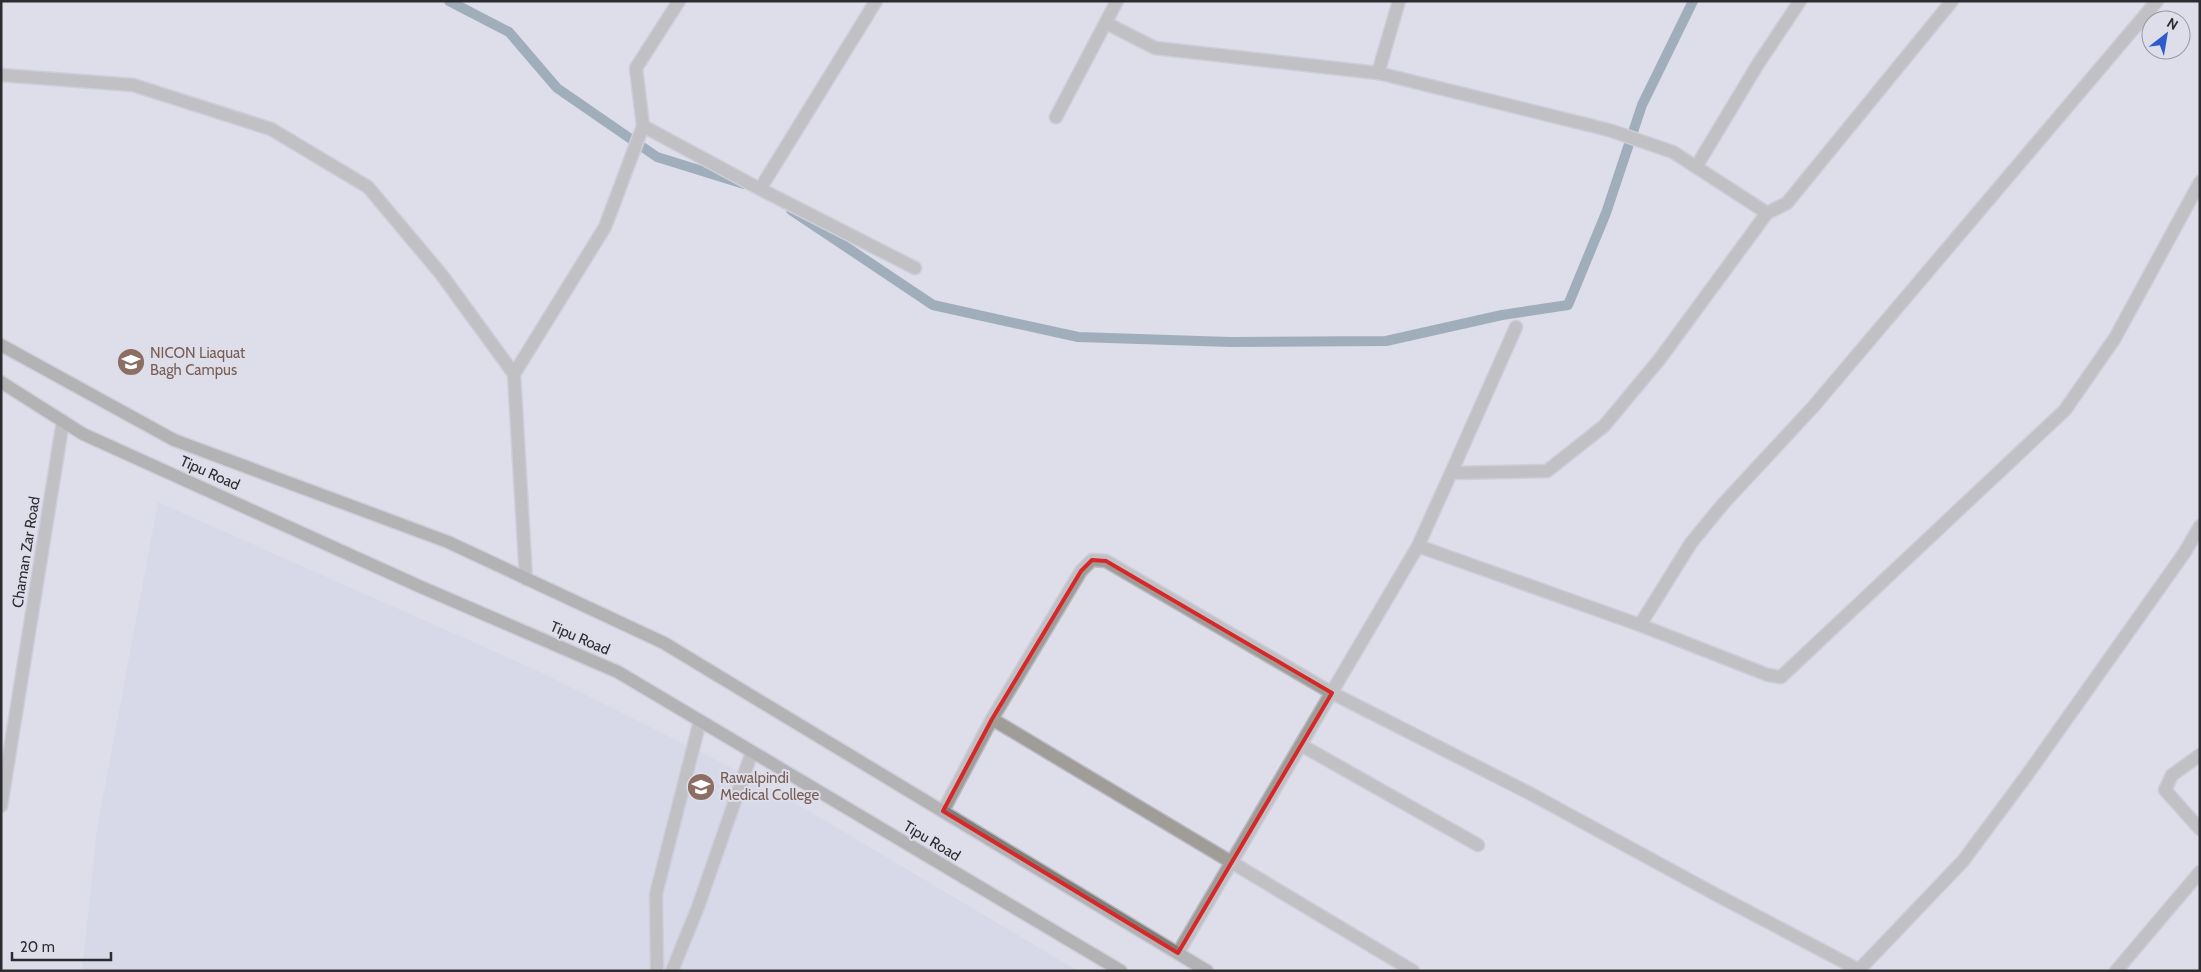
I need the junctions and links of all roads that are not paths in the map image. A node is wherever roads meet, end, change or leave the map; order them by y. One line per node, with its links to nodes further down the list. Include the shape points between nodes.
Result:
1 (679, 1): 12 (street, via 636,68)
2 (876, 1): 15 (street)
3 (1118, 1): 8 (street)
4 (1399, 1): 9 (street)
5 (1800, 1): 13 (street)
6 (1952, 1): 16 (street, via 1787,203)
7 (2157, 1): 27 (street, via 1813,407 1723,504 1691,543)
8 (1106, 23): 9 (street, via 1155,48); 11 (street)
9 (1378, 73): 13 (street, via 1653,143)
10 (1, 75): 20 (street, via 133,85 271,129 368,187 441,274)
11 (1056, 117)
12 (644, 126): 15 (street); 20 (street, via 605,227)
13 (1696, 167): 16 (street)
14 (2200, 182): 27 (street, via 2115,338 2065,410 1789,671 1781,677 1768,675)
15 (760, 189): 17 (street)
16 (1767, 213): 23 (street, via 1659,360 1604,426 1547,471)
17 (915, 268)
18 (1516, 326): 23 (street)
19 (1, 345): 26 (main road, via 174,440 448,542)
20 (514, 374): 26 (street)
21 (1, 382): 22 (main road, Tipu Road)
22 (63, 421): 30 (main road, Tipu Road, via 84,434 421,587 618,672); 34 (street, Chaman Zar Road)
23 (1451, 473): 25 (street)
24 (2200, 526): 41 (street, via 2185,552 1963,861)
25 (1418, 546): 27 (street); 28 (street)
26 (526, 579): 35 (main road, via 664,643)
27 (1640, 625)
28 (1332, 693): 29 (street, via 1106,561 1092,560 1080,571); 31 (street); 41 (street, via 1531,794)
29 (992, 719): 35 (street); 38 (street)
30 (700, 722): 32 (main road, Tipu Road); 42 (street, via 656,894)
31 (1301, 745): 37 (street); 38 (street)
32 (752, 752): 43 (street); 44 (main road, Tipu Road)
33 (2200, 755): 36 (street, via 2172,775 2165,790)
34 (1, 806)
35 (943, 811): 40 (main road)
36 (2200, 829)
37 (1478, 845)
38 (1232, 863): 40 (street); 46 (street)
39 (2200, 872): 47 (street)
40 (1178, 953): 45 (main road)
41 (1861, 970)
42 (657, 971)
43 (672, 971)
44 (1121, 971)
45 (1207, 971)
46 (1413, 971)
47 (2116, 971)

